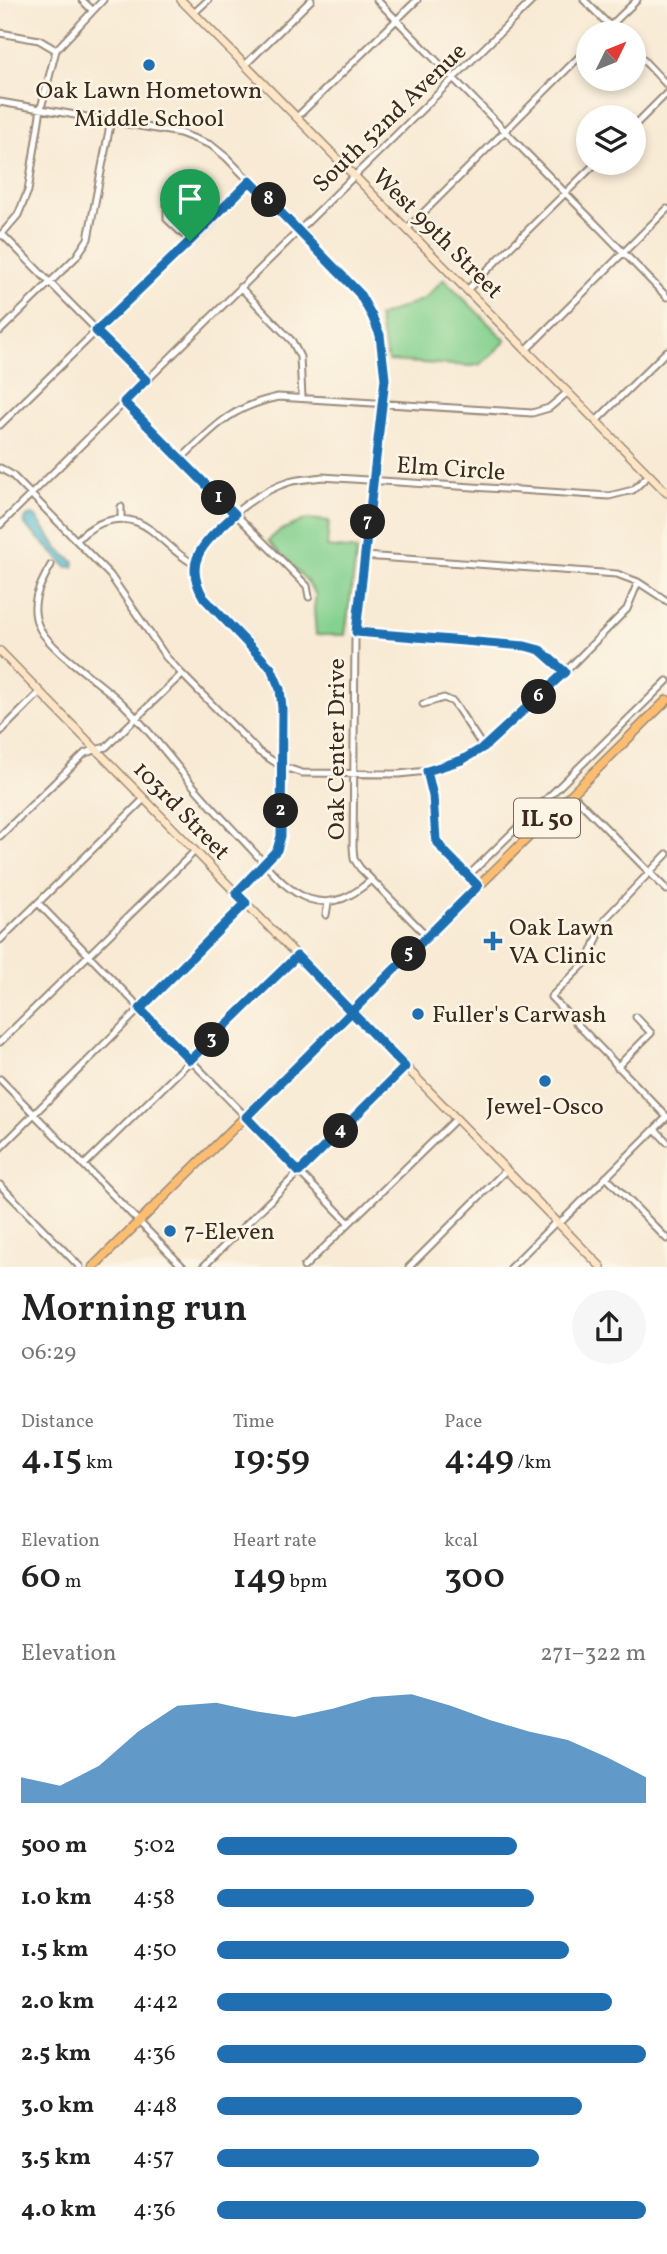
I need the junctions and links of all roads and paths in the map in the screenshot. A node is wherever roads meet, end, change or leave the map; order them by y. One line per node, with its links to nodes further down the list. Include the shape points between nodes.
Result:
1 (82, 0): 11 (street)
2 (103, 0): 11 (street)
3 (181, 0): 12 (main road, West 99th Street)
4 (208, 0): 12 (street)
5 (311, 0): 20 (street)
6 (377, 0): 13 (street)
7 (417, 0): 13 (street)
8 (534, 0): 21 (street, South 52nd Avenue)
9 (584, 0): 14 (street)
10 (637, 0): 15 (street)
11 (92, 10): 17 (street)
12 (194, 13): 20 (main road, West 99th Street)
13 (397, 20): 21 (street); 27 (street)
14 (605, 21)
15 (615, 21)
16 (0, 33): 17 (street, via 39,40)
17 (56, 50): 25 (street)
18 (576, 60): 29 (street)
19 (646, 63): 22 (street)
20 (245, 65): 27 (main road, West 99th Street)
21 (454, 78): 29 (street); 30 (street, South 52nd Avenue)
22 (667, 85)
23 (667, 93): 26 (street)
24 (0, 102): 25 (street, Oak Center Drive)
25 (41, 108): 28 (street, Oak Center Drive); 38 (street, via 28,191 18,215)
26 (646, 114)
27 (297, 117): 30 (main road, West 99th Street)
28 (111, 120): 32 (street, Oak Center Drive, via 202,141); 41 (street, via 88,239)
29 (505, 130): 33 (street); 37 (street)
30 (354, 175): 36 (street, South 52nd Avenue); 37 (main road, West 99th Street)
31 (584, 175): 33 (street)
32 (250, 181): 36 (street, Oak Center Drive); 39 (street)
33 (566, 193): 40 (street); 43 (street)
34 (167, 205): 39 (street, via 167,219)
35 (667, 209): 40 (street)
36 (299, 229): 42 (street, South 52nd Avenue); 53 (street, Oak Center Drive, via 350,282 372,316 383,351)
37 (407, 229): 43 (main road, West 99th Street)
38 (1, 235): 41 (street)
39 (190, 241): 46 (street)
40 (624, 252): 44 (street); 47 (street)
41 (50, 282): 45 (street); 46 (street)
42 (240, 287): 49 (street, South 52nd Avenue); 51 (street, via 292,341 300,357)
43 (467, 290): 47 (main road, West 99th Street)
44 (667, 296)
45 (0, 331)
46 (96, 331): 49 (street); 55 (street)
47 (526, 350): 50 (main road, West 99th Street)
48 (667, 351): 54 (street)
49 (146, 380): 52 (street, South 52nd Avenue)
50 (568, 391): 53 (street, via 549,408 532,413); 54 (main road, West 99th Street)
51 (302, 398): 53 (street); 56 (street, via 278,397 240,408)
52 (124, 402): 56 (street); 61 (street, South 52nd Avenue)
53 (382, 404): 59 (street, Oak Center Drive)
54 (596, 421): 58 (main road, West 99th Street)
55 (0, 425)
56 (181, 459): 63 (street)
57 (0, 468): 61 (street)
58 (649, 475): 59 (street, Elm Circle, via 633,490 609,496); 60 (main road, West 99th Street)
59 (373, 480): 63 (street, Elm Circle, via 322,477 290,481 261,494); 67 (street, Oak Center Drive)
60 (667, 493)
61 (32, 495): 65 (street, South 52nd Avenue); 66 (street)
62 (121, 507): 64 (street)
63 (235, 514): 68 (street, Elm Circle, via 202,548); 71 (street, via 307,586)
64 (121, 518): 66 (street, via 100,523); 68 (street, via 146,526)
65 (0, 525)
66 (77, 540): 76 (street, via 110,575)
67 (364, 556): 70 (street, via 594,572); 73 (street, Oak Center Drive)
68 (194, 564): 85 (street, via 204,598 274,674 282,708)
69 (51, 565): 81 (street, via 33,605 40,629)
70 (638, 582): 72 (street); 75 (street, via 627,609)
71 (309, 597)
72 (667, 601)
73 (356, 632): 75 (street, via 525,646 540,650); 87 (street, Oak Center Drive)
74 (0, 651): 78 (main road, 103rd Street)
75 (565, 672): 83 (street)
76 (182, 674): 81 (street); 85 (street, via 259,752)
77 (667, 681): 95 (street)
78 (40, 692): 82 (street); 84 (main road, 103rd Street)
79 (667, 700): 88 (main road, IL 50)
80 (423, 704): 83 (street, via 444,698 453,702)
81 (137, 718): 84 (street); 93 (street)
82 (0, 732)
83 (484, 747): 86 (street)
84 (98, 751): 89 (main road, 103rd Street); 90 (street, via 85,753)
85 (281, 766): 87 (street, via 302,773); 93 (street, via 281,836 277,850)
86 (427, 771): 87 (street); 95 (street, via 436,840)
87 (352, 773): 96 (street, Oak Center Drive, via 354,859)
88 (572, 794): 94 (street); 97 (main road, IL 50)
89 (144, 799): 91 (main road, 103rd Street); 100 (street)
90 (0, 836)
91 (195, 851): 99 (main road, 103rd Street); 106 (street)
92 (667, 854): 94 (street)
93 (264, 863): 99 (street); 102 (street, via 292,890)
94 (650, 873): 98 (street); 114 (street, via 605,919 586,963 551,997)
95 (468, 876): 97 (street)
96 (371, 880): 102 (street, via 356,893); 104 (street, Oak Center Drive)
97 (478, 886): 104 (main road, IL 50)
98 (667, 890)
99 (236, 893): 101 (main road, 103rd Street)
100 (38, 903): 105 (street); 106 (street)
101 (246, 903): 107 (main road, 103rd Street); 108 (street)
102 (328, 903): 103 (street)
103 (326, 915)
104 (427, 936): 109 (main road, IL 50)
105 (0, 940)
106 (89, 955): 108 (street); 111 (street)
107 (297, 956): 109 (main road, 103rd Street); 112 (street)
108 (140, 1009): 112 (street); 116 (street)
109 (351, 1012): 113 (main road, 103rd Street); 117 (main road, IL 50)
110 (636, 1017): 114 (street, via 651,1033)
111 (0, 1042)
112 (190, 1060): 117 (street); 123 (street)
113 (405, 1067): 119 (main road, 103rd Street); 125 (street)
114 (617, 1067): 118 (street)
115 (0, 1079): 116 (street)
116 (34, 1114): 122 (street); 123 (street)
117 (246, 1117): 125 (street); 128 (main road, IL 50)
118 (667, 1117): 120 (street)
119 (456, 1119): 124 (main road, 103rd Street); 129 (street)
120 (655, 1129): 121 (street); 126 (street)
121 (667, 1142)
122 (0, 1148)
123 (84, 1165): 128 (street)
124 (506, 1170): 130 (main road, 103rd Street); 137 (street)
125 (299, 1172): 129 (street); 135 (street)
126 (606, 1177): 130 (street); 131 (street)
127 (0, 1185): 132 (street)
128 (139, 1222): 133 (main road, IL 50); 134 (street)
129 (349, 1223): 136 (street)
130 (557, 1223): 138 (street); 139 (main road, 103rd Street)
131 (667, 1238)
132 (80, 1267)
133 (93, 1267)
134 (183, 1267)
135 (203, 1267)
136 (304, 1267)
137 (409, 1267)
138 (511, 1267)
139 (601, 1267)

